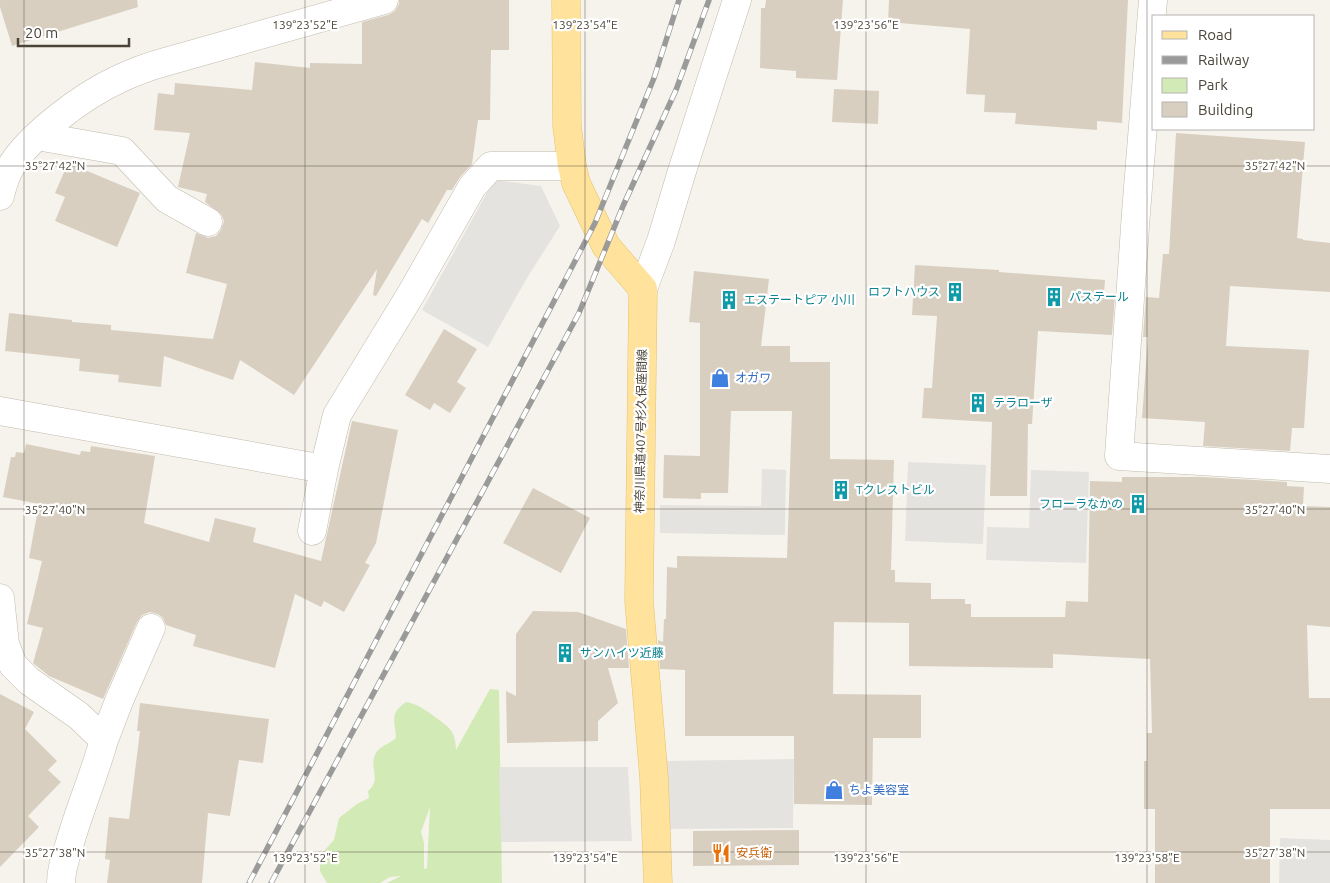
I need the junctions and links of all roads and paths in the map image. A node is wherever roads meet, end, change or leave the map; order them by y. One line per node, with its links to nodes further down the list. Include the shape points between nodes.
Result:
1 (384, 0): 5 (street, via 142,69 95,92)
2 (566, 0): 6 (main road, via 567,126)
3 (737, 0): 9 (street)
4 (1152, 0): 12 (street, via 1119,456)
5 (37, 136): 7 (street); 8 (street, via 122,151 167,199)
6 (572, 166): 9 (main road, via 576,183 606,246); 11 (street, via 491,166 472,188 337,415)
7 (2, 172)
8 (208, 222)
9 (643, 289): 19 (main road, 神奈川県道407号杉久保座間線, via 639,601 654,778)
10 (0, 411): 11 (street)
11 (324, 469): 13 (street)
12 (1330, 469)
13 (312, 532)
14 (0, 598): 16 (street)
15 (151, 628): 17 (street)
16 (7, 667): 17 (street, via 79,716)
17 (104, 740): 18 (street, via 96,770 77,816)
18 (61, 883)
19 (658, 883)

